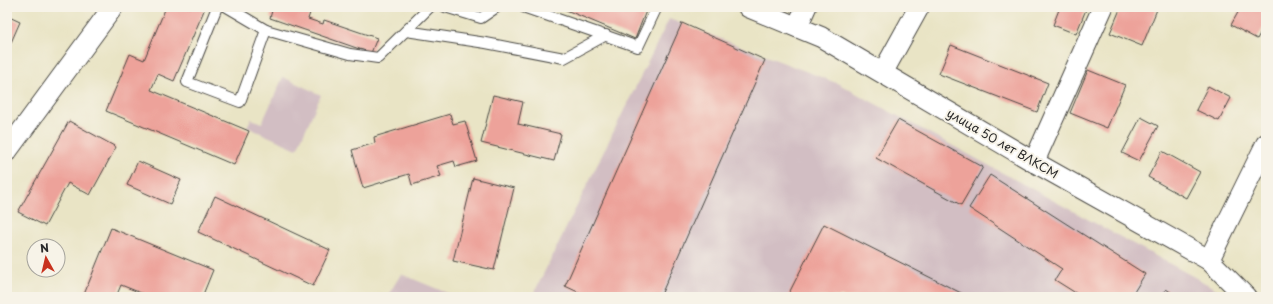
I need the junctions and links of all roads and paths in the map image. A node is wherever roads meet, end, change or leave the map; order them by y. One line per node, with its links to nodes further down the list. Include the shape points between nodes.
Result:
1 (113, 7): 19 (street)
2 (217, 7): 14 (lane, via 187,82 240,102)
3 (227, 7): 14 (lane)
4 (430, 7): 15 (lane)
5 (445, 7): 6 (lane, via 482,18)
6 (497, 7)
7 (523, 7): 16 (lane)
8 (657, 7): 16 (lane, via 638,47)
9 (748, 7): 13 (street, улица 50 лет ВЛКСМ)
10 (806, 7): 13 (street)
11 (918, 7): 17 (street)
12 (1103, 7): 20 (street)
13 (797, 27): 17 (street, улица 50 лет ВЛКСМ, via 821,37)
14 (266, 30): 15 (lane, via 350,54 378,58)
15 (406, 32): 16 (lane, via 486,43 564,58)
16 (606, 36)
17 (883, 72): 20 (street, улица 50 лет ВЛКСМ)
18 (1266, 144): 21 (street)
19 (7, 152)
20 (1034, 162): 21 (street, улица 50 лет ВЛКСМ)
21 (1209, 260): 22 (street, улица 50 лет ВЛКСМ)
22 (1246, 297)

